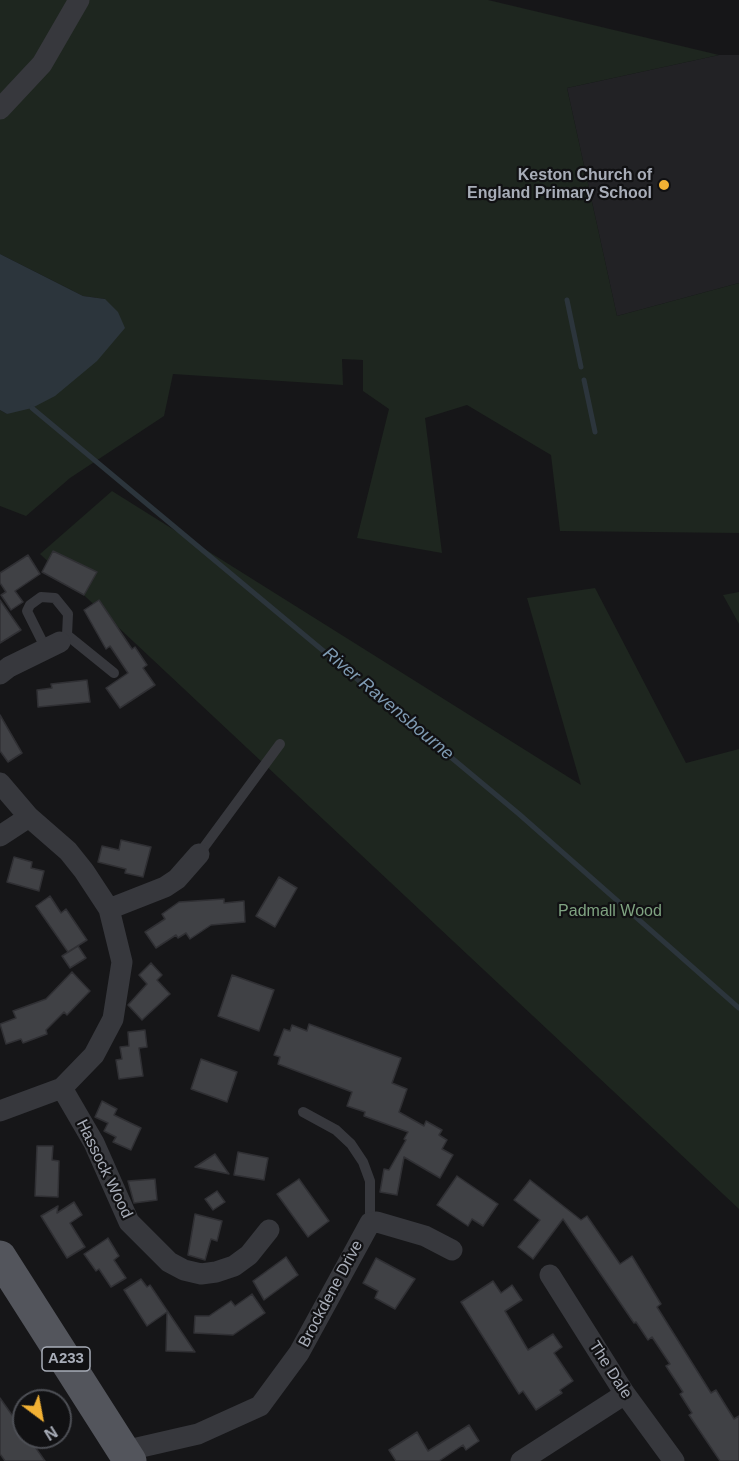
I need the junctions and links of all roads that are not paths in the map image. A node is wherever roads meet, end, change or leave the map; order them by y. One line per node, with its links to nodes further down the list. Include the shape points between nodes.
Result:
1 (79, 0): 2 (street, via 42,64)
2 (0, 109)
3 (57, 642): 4 (lane); 5 (street)
4 (114, 673)
5 (0, 674)
6 (280, 744): 10 (lane)
7 (0, 783): 8 (street)
8 (29, 817): 9 (street); 11 (street, via 68,851)
9 (0, 836)
10 (200, 854): 11 (street, via 165,887)
11 (109, 909): 12 (street, via 122,962 113,1019 94,1055)
12 (62, 1088): 13 (street); 16 (street, Hassock Wood, via 94,1143 129,1222 169,1262 201,1275 216,1272 249,1255)
13 (0, 1111)
14 (303, 1112): 15 (lane, via 336,1130 363,1162 370,1181)
15 (370, 1223): 17 (street, Brockdene Drive, via 377,1221 425,1236); 21 (street, Brockdene Drive, via 309,1335 260,1406 198,1434)
16 (269, 1230)
17 (452, 1250)
18 (0, 1257): 21 (main road, A233)
19 (550, 1275): 20 (street, The Dale)
20 (625, 1394): 22 (street); 23 (street, The Dale)
21 (127, 1456)
22 (521, 1461)
23 (674, 1461)

